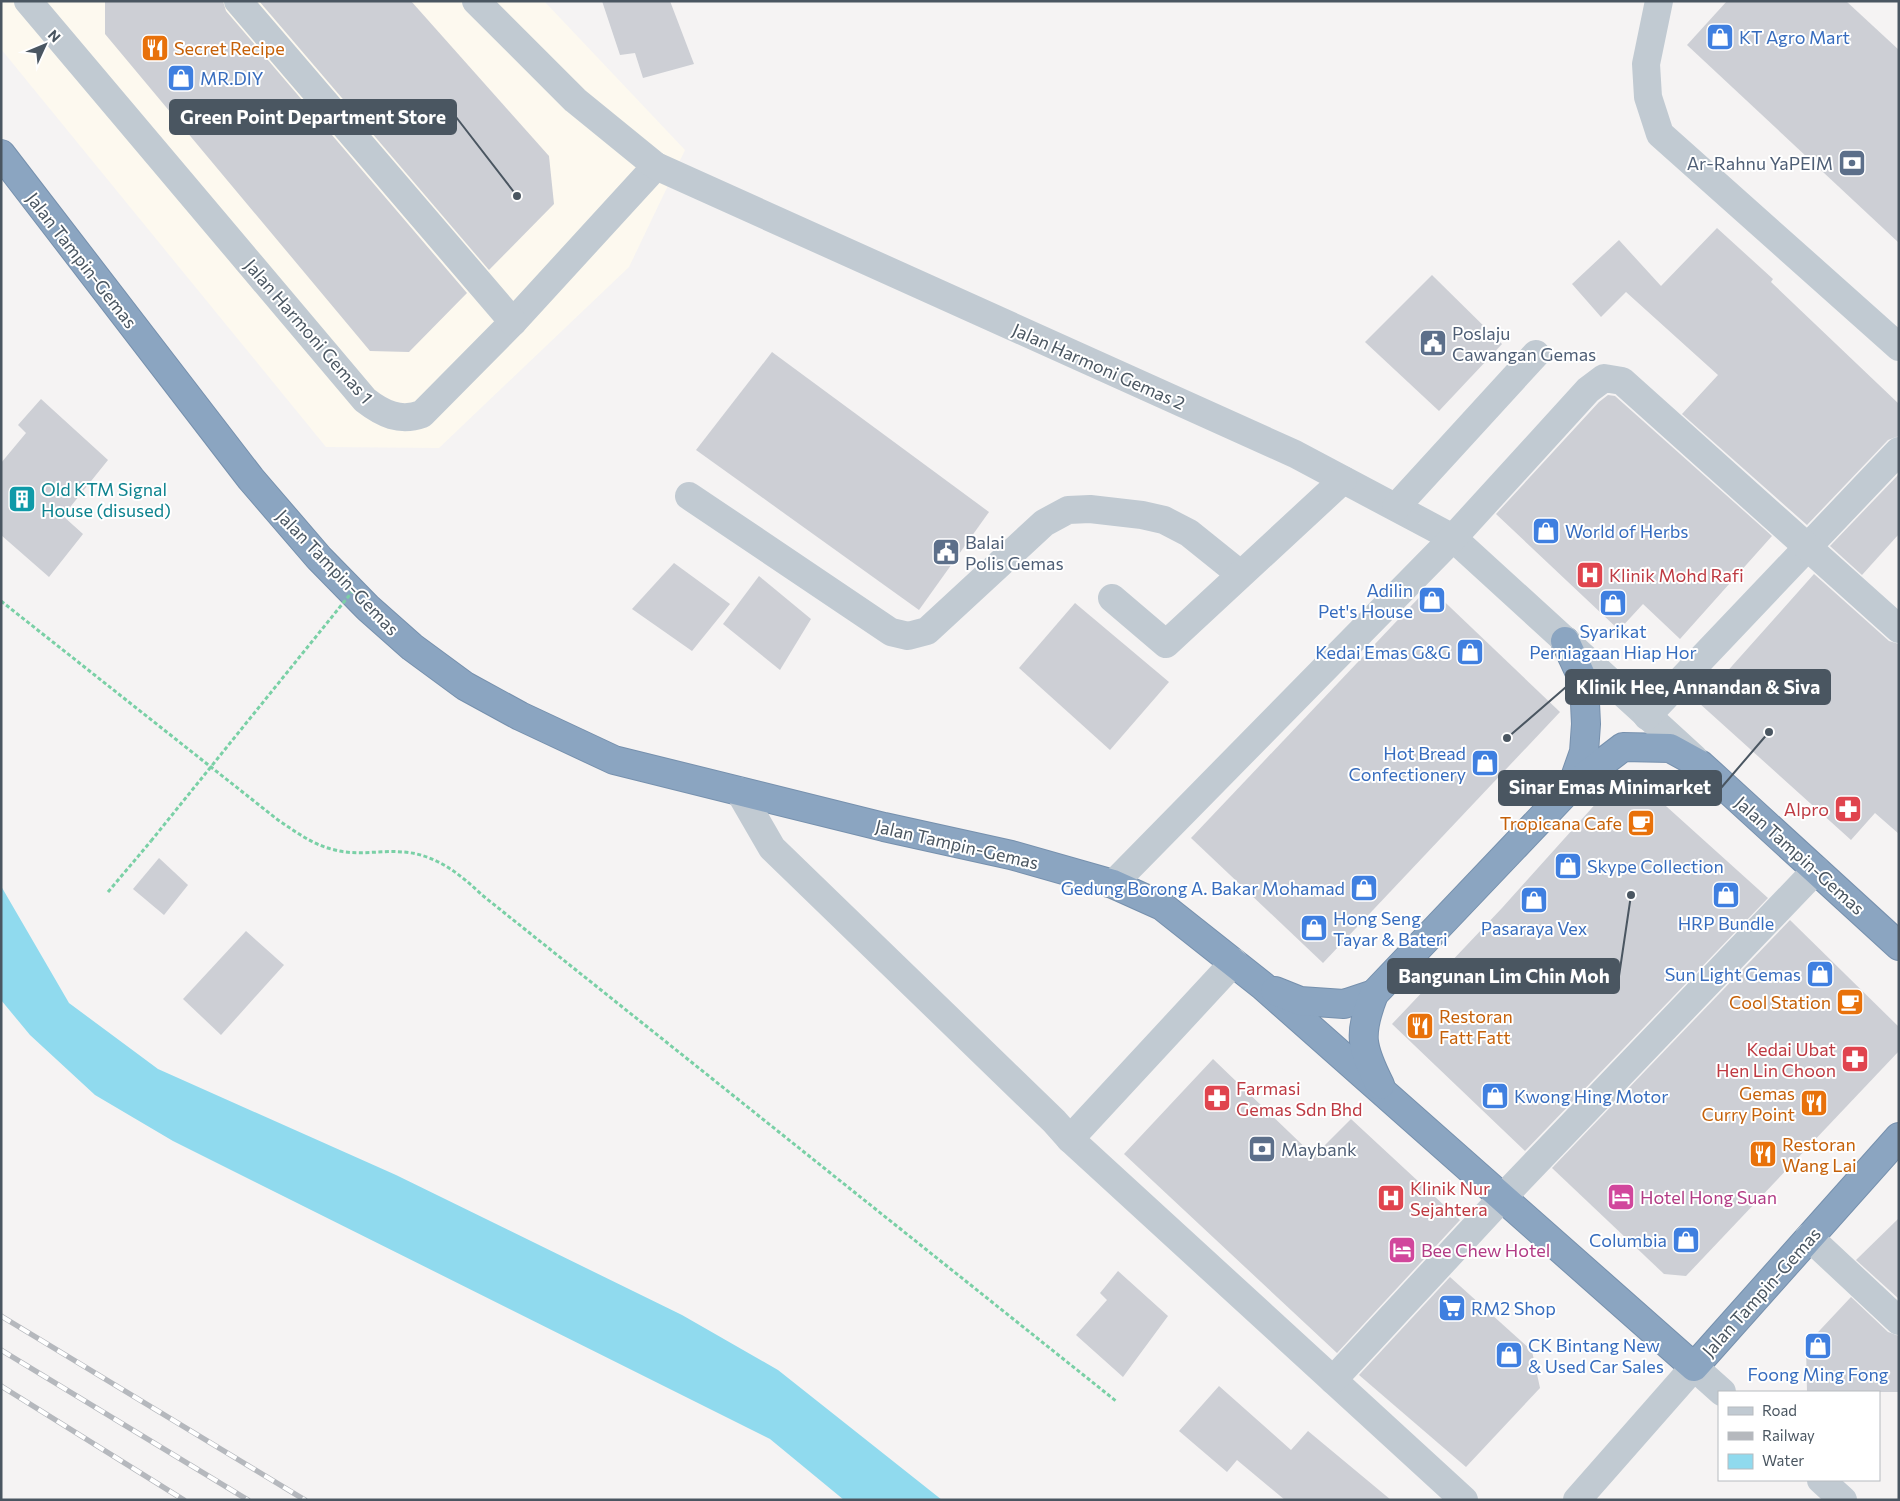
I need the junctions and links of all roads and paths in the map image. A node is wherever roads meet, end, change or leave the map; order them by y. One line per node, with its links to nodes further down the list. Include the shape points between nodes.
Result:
1 (238, 1): 7 (street)
2 (476, 1): 6 (street, Jalan Harmoni Gemas 2, via 575,100)
3 (1656, 3): 8 (street, via 1646,64 1648,96 1660,134)
4 (40, 6): 7 (street, Jalan Harmoni Gemas 1, via 365,400 380,411 394,417 410,418 422,414)
5 (1, 154): 17 (highway, Jalan Tampin-Gemas, via 250,479)
6 (656, 166): 7 (street, Jalan Harmoni Gemas 1); 11 (street, Jalan Harmoni Gemas 2, via 1296,454)
7 (513, 322)
8 (1899, 347)
9 (1536, 354): 13 (street)
10 (1899, 451): 15 (street)
11 (1343, 480): 13 (street, Jalan Harmoni Gemas 2); 16 (street)
12 (689, 496): 16 (street, via 891,632 908,636 927,632 1044,523 1068,510 1098,510 1164,520 1189,533)
13 (1396, 507): 14 (street, Jalan Harmoni Gemas 2)
14 (1453, 538): 15 (street, via 1588,390 1604,378 1622,381); 21 (street, Jalan Harmoni Gemas 2); 27 (street)
15 (1808, 546): 20 (street); 22 (street)
16 (1240, 574): 18 (street, via 1166,644)
17 (352, 592): 25 (highway, Jalan Tampin-Gemas, via 412,647 465,686 520,716 614,760); 28 (path, bridge)
18 (1112, 598)
19 (1, 601): 42 (path, via 278,820 314,843 336,851 425,855 464,878)
20 (1899, 628)
21 (1565, 640): 22 (street, Jalan Harmoni Gemas 2); 24 (highway, via 1584,682 1584,752)
22 (1647, 716): 23 (street, Jalan Harmoni Gemas 2)
23 (1701, 765): 24 (highway, Jalan Tampin-Gemas, via 1670,748 1623,747); 26 (highway, Jalan Tampin-Gemas)
24 (1572, 786): 32 (highway)
25 (739, 791): 27 (highway, Jalan Tampin-Gemas, via 1011,855); 35 (street, via 772,848)
26 (1816, 870): 29 (highway, Jalan Tampin-Gemas); 36 (street)
27 (1113, 884): 30 (highway, Jalan Tampin-Gemas, via 1162,906)
28 (108, 892)
29 (1899, 946)
30 (1234, 962): 31 (highway, Jalan Tampin-Gemas); 35 (street)
31 (1263, 986): 32 (highway, via 1300,1001 1344,1004); 33 (highway, Jalan Tampin-Gemas)
32 (1374, 994): 33 (highway, via 1365,1018 1362,1042)
33 (1385, 1095): 36 (highway, Jalan Tampin-Gemas)
34 (1899, 1137): 37 (highway, Jalan Tampin-Gemas)
35 (1070, 1139): 40 (street)
36 (1502, 1198): 39 (highway, Jalan Tampin-Gemas); 40 (street)
37 (1809, 1238): 38 (street); 39 (highway, Jalan Tampin-Gemas)
38 (1899, 1321)
39 (1694, 1367): 41 (street); 45 (street)
40 (1332, 1380): 44 (street)
41 (1721, 1391)
42 (1116, 1401)
43 (1822, 1481): 46 (street)
44 (1464, 1500)
45 (1577, 1500)
46 (1843, 1500)

